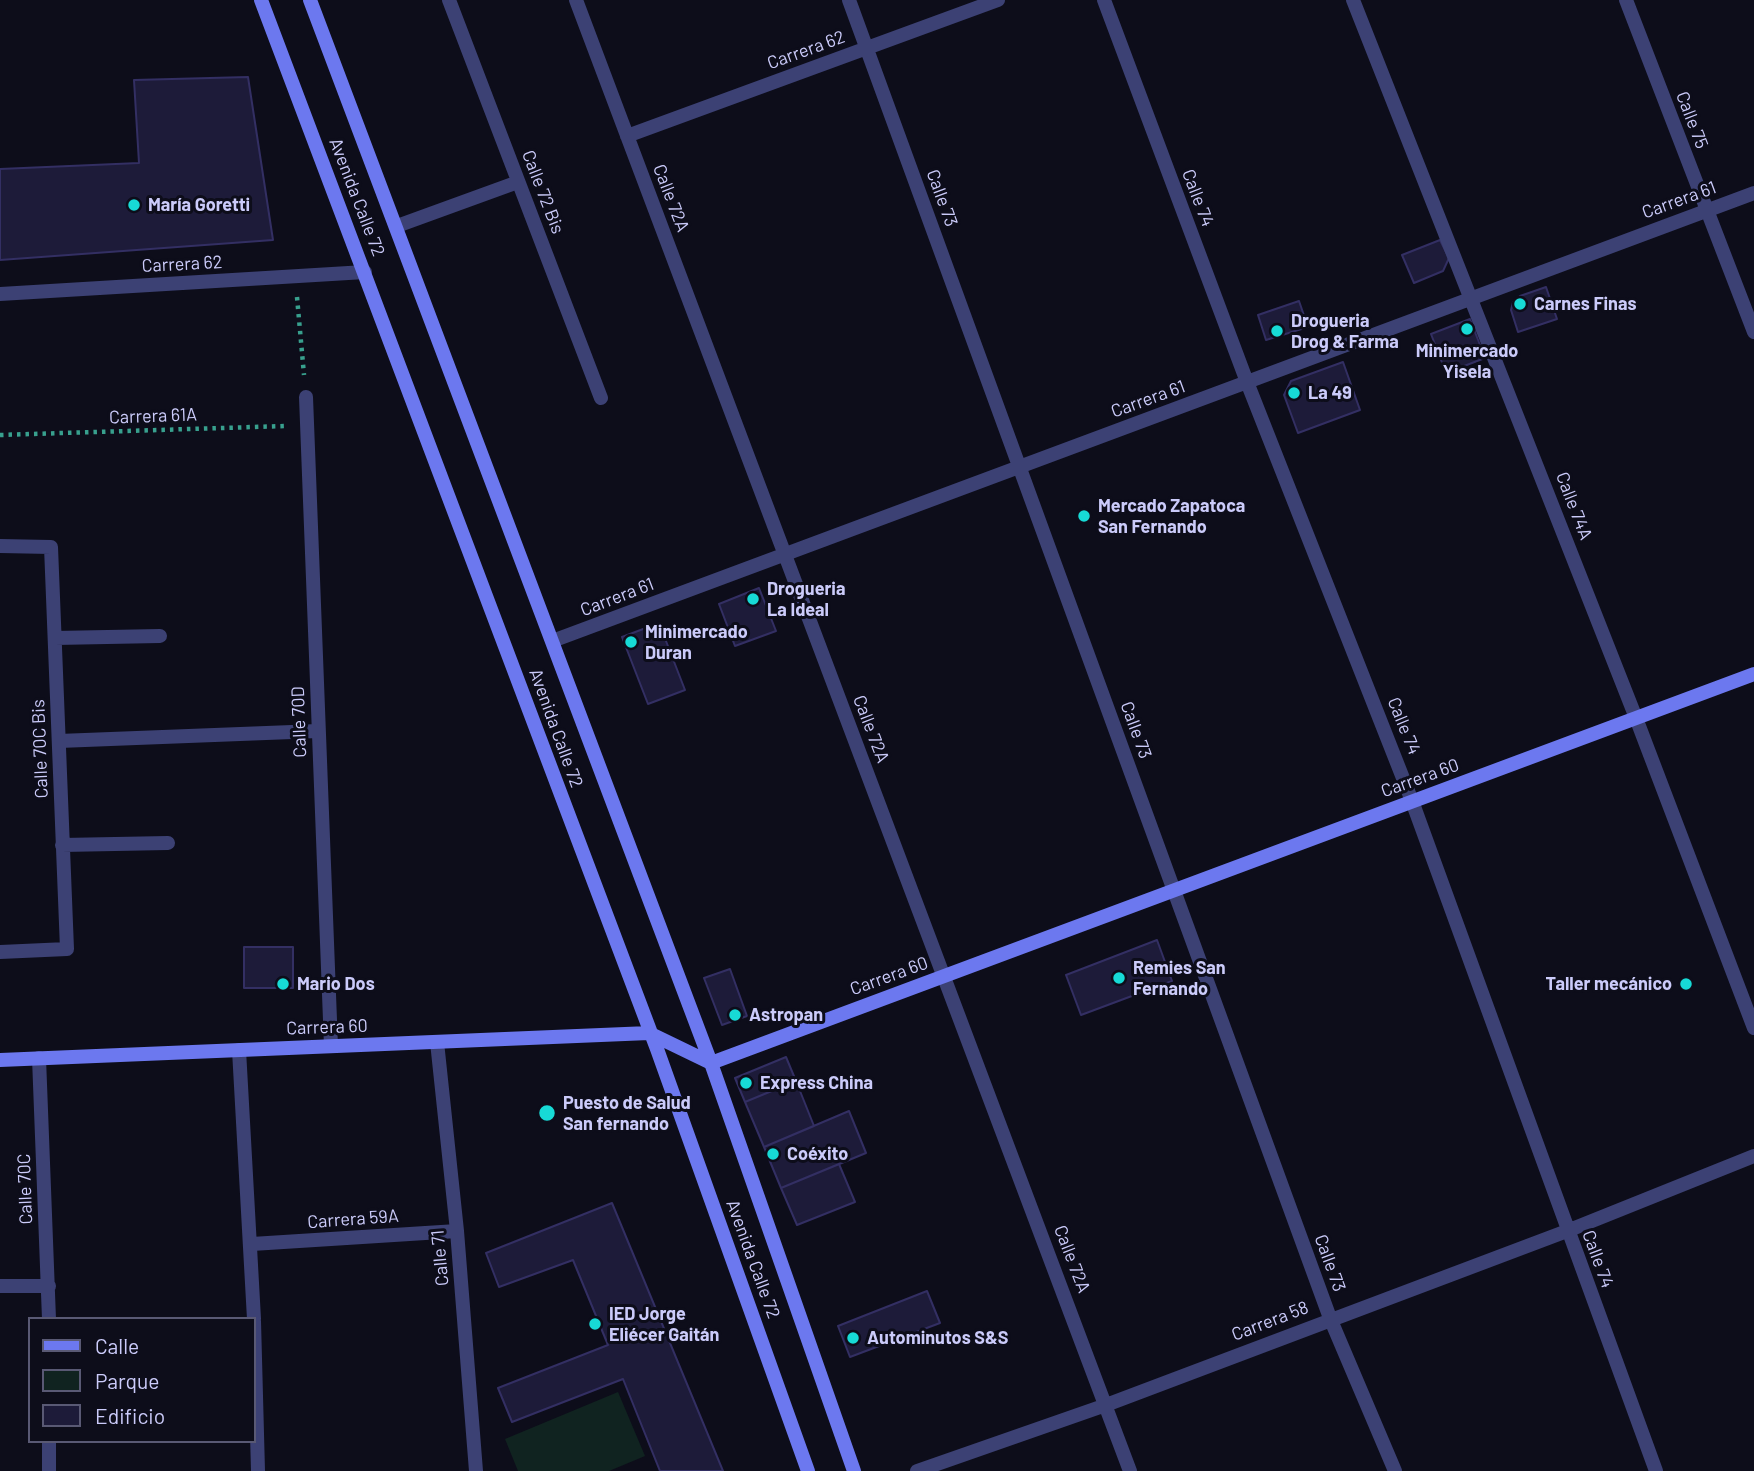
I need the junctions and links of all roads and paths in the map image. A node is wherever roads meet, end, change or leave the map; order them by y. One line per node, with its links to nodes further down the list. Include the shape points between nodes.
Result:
1 (261, 0): 16 (main road, Avenida Calle 72)
2 (310, 0): 15 (main road, Avenida Calle 72)
3 (449, 0): 12 (street, Calle 72 Bis)
4 (576, 0): 11 (street, Calle 72A)
5 (849, 0): 10 (street, Calle 73)
6 (998, 0): 10 (street, Carrera 62)
7 (1104, 0): 21 (street, Calle 74)
8 (1353, 0): 19 (street, Calle 74A)
9 (1626, 0): 14 (street, Calle 75)
10 (867, 48): 11 (street, Carrera 62); 26 (street, Calle 73)
11 (627, 136): 28 (street, Calle 72A)
12 (518, 182): 15 (street); 23 (street, Calle 72 Bis)
13 (1754, 193): 14 (street, Carrera 61)
14 (1707, 211): 19 (street, Carrera 61); 20 (street, Calle 75)
15 (397, 226): 31 (main road, Avenida Calle 72)
16 (365, 272): 17 (street, Carrera 62); 43 (main road, Avenida Calle 72)
17 (295, 277): 18 (street, Carrera 62); 22 (path)
18 (0, 293)
19 (1473, 298): 21 (street, Carrera 61); 33 (street, Calle 74A)
20 (1754, 332)
21 (1247, 382): 26 (street, Carrera 61); 36 (street, Calle 74)
22 (306, 397): 24 (street, Calle 70D)
23 (601, 398)
24 (307, 425): 25 (path, Carrera 61A); 34 (street, Calle 70D)
25 (0, 435)
26 (1018, 468): 28 (street, Carrera 61); 39 (street, Calle 73)
27 (0, 546): 30 (street, Calle 70C Bis, via 51,547)
28 (785, 555): 31 (street, Carrera 61); 41 (street, Calle 72A)
29 (159, 636): 30 (street)
30 (55, 638): 35 (street, Calle 70C Bis)
31 (555, 640): 49 (main road, Avenida Calle 72)
32 (1754, 674): 33 (main road, Carrera 60)
33 (1636, 718): 36 (main road, Carrera 60); 42 (street, Calle 74A)
34 (318, 731): 35 (street); 45 (street, Calle 70D)
35 (59, 741): 38 (street, Calle 70C Bis)
36 (1412, 801): 39 (main road, Carrera 60); 52 (street, Calle 74)
37 (168, 843): 38 (street)
38 (62, 845): 40 (street, Calle 70C Bis, via 67,949)
39 (1174, 890): 41 (main road, Carrera 60); 58 (street, Calle 73)
40 (0, 951)
41 (944, 976): 49 (main road, Carrera 60); 60 (street, Calle 72A)
42 (1754, 1028)
43 (649, 1033): 44 (main road, Carrera 60); 49 (main road, Carrera 60); 65 (main road, Avenida Calle 72)
44 (437, 1042): 45 (main road, Carrera 60); 51 (street, Calle 71)
45 (331, 1046): 46 (main road, Carrera 60)
46 (239, 1050): 47 (main road, Carrera 60); 53 (street)
47 (39, 1058): 48 (main road, Carrera 60); 55 (street, Calle 70C)
48 (0, 1060)
49 (712, 1063): 66 (main road, Avenida Calle 72)
50 (1754, 1156): 52 (street, Carrera 58)
51 (457, 1231): 53 (street, Carrera 59A); 64 (street, Calle 71)
52 (1567, 1231): 58 (street, Carrera 58); 70 (street, Calle 74)
53 (251, 1244): 57 (street)
54 (0, 1286): 55 (street)
55 (49, 1286): 56 (street, Calle 70C)
56 (49, 1317)
57 (254, 1317)
58 (1330, 1318): 60 (street, Carrera 58); 69 (street, Calle 73)
59 (256, 1396): 63 (street)
60 (1106, 1405): 67 (street, Carrera 58); 68 (street, Calle 72A)
61 (49, 1443): 62 (street)
62 (49, 1471)
63 (258, 1471)
64 (476, 1471)
65 (808, 1471)
66 (854, 1471)
67 (917, 1471)
68 (1130, 1471)
69 (1395, 1471)
70 (1656, 1471)

